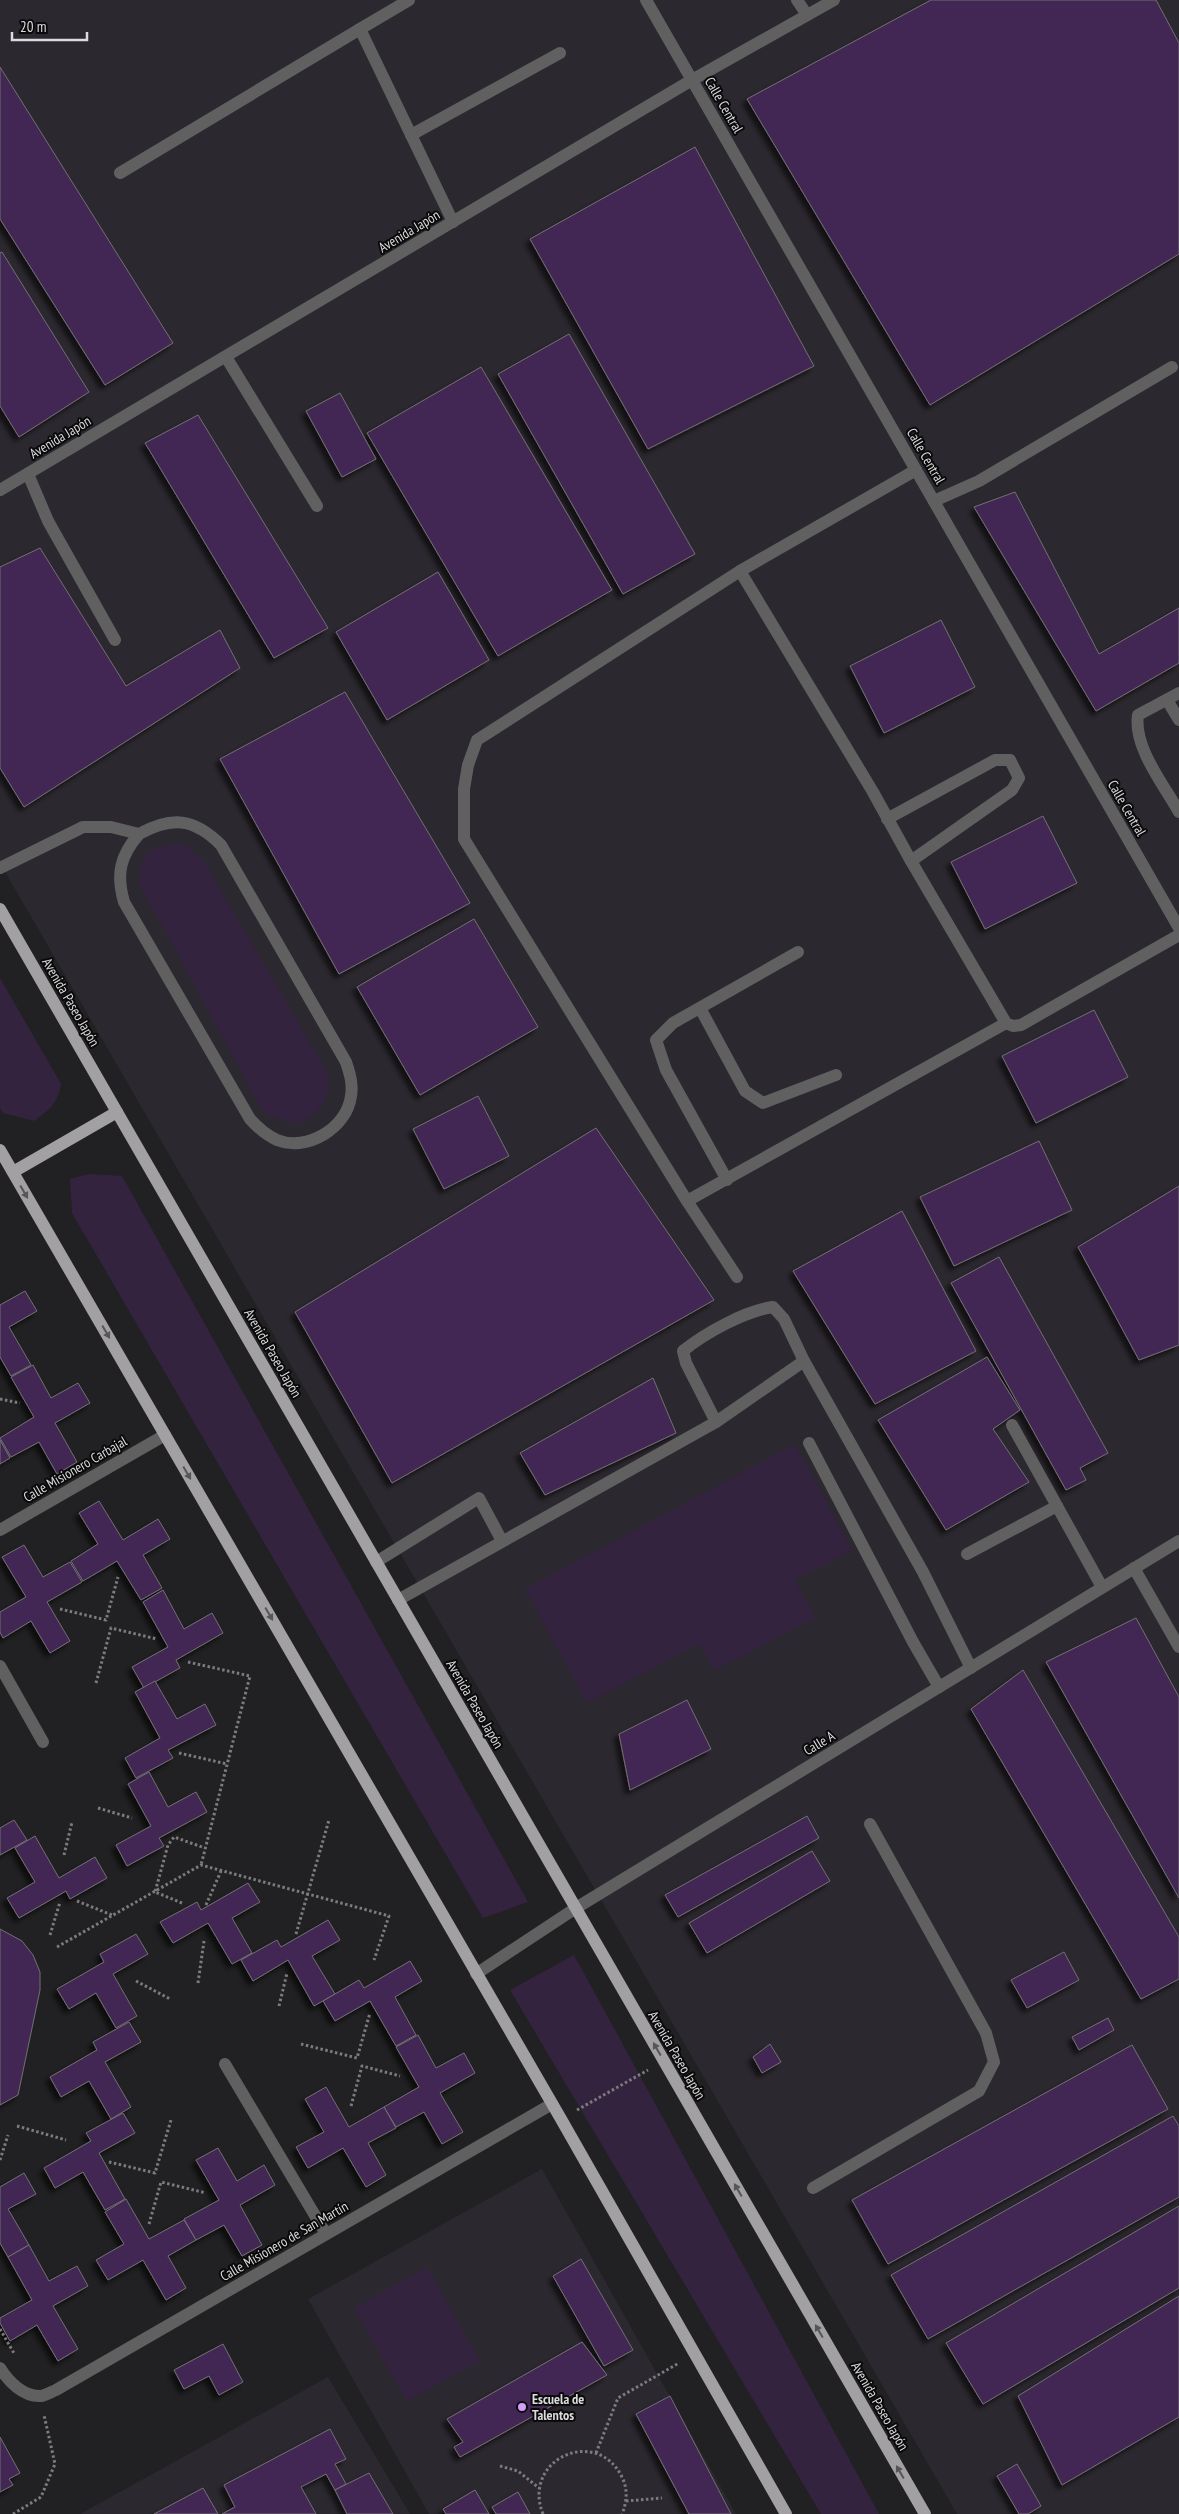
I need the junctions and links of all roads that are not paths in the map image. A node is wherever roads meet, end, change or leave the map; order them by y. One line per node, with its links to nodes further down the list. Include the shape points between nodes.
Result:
1 (409, 0): 6 (street)
2 (646, 0): 8 (street, Calle Central)
3 (797, 0): 5 (street)
4 (834, 0): 5 (street, Avenida Japón)
5 (807, 15): 8 (street, Avenida Japón)
6 (360, 29): 9 (street); 10 (street)
7 (560, 53): 9 (street)
8 (692, 80): 11 (street, Avenida Japón); 14 (street, Calle Central)
9 (411, 134): 11 (street)
10 (120, 173)
11 (453, 222): 12 (street, Avenida Japón)
12 (226, 357): 15 (street, Avenida Japón); 18 (street)
13 (1172, 367): 17 (street, via 979,480)
14 (916, 470): 17 (street, Calle Central); 19 (street)
15 (28, 474): 16 (street, Avenida Japón); 20 (street, via 48,522)
16 (0, 490)
17 (934, 501): 30 (street, Calle Central)
18 (317, 506)
19 (740, 571): 25 (street); 40 (street, via 477,740 464,789 464,838)
20 (115, 640)
21 (1179, 693): 22 (street)
22 (1167, 700): 23 (street); 24 (street, via 1138,715 1136,726 1142,747)
23 (1179, 720)
24 (1179, 812)
25 (887, 818): 27 (street); 27 (street, via 994,760 1010,760 1019,778 1012,790)
26 (139, 834): 26 (street, via 127,848 120,866 119,884 124,902 250,1119 279,1141 298,1143 316,1139 332,1129 344,1115 351,1098 352,1080 346,1062 221,845 192,824 173,821 155,825); 28 (street, via 111,827 84,827)
27 (911, 860): 34 (street)
28 (0, 868)
29 (0, 909): 36 (main road, Avenida Paseo Japón)
30 (1179, 928)
31 (1179, 935): 34 (street, via 1021,1025)
32 (798, 952): 33 (street)
33 (700, 1008): 35 (street, via 744,1091 763,1103); 39 (street, via 673,1023 656,1040 666,1070)
34 (1006, 1023): 39 (street)
35 (836, 1076)
36 (117, 1112): 38 (main road); 52 (main road, Avenida Paseo Japón)
37 (0, 1150): 38 (main road)
38 (13, 1172): 45 (main road, one-way to 45)
39 (727, 1180): 40 (street)
40 (687, 1201): 41 (street)
41 (737, 1277)
42 (804, 1361): 43 (street); 43 (street, via 784,1319 773,1308 756,1310 694,1342 683,1351 686,1364); 58 (street, via 923,1572)
43 (716, 1422): 50 (street)
44 (1012, 1425): 47 (street)
45 (165, 1435): 48 (street, Calle Misionero Carbajal); 63 (main road, one-way to 63)
46 (809, 1444): 59 (street)
47 (1057, 1506): 51 (street); 54 (street)
48 (0, 1530)
49 (1179, 1540): 53 (street, Calle A)
50 (502, 1542): 52 (street, via 479,1498); 55 (street)
51 (966, 1554)
52 (376, 1562): 55 (main road, Avenida Paseo Japón)
53 (1134, 1568): 54 (street, Calle A); 56 (street)
54 (1102, 1587): 58 (street, Calle A)
55 (398, 1600): 62 (main road, Avenida Paseo Japón)
56 (1179, 1647)
57 (0, 1666): 60 (street)
58 (971, 1668): 59 (street, Calle A)
59 (939, 1687): 62 (street, Calle A)
60 (43, 1742)
61 (870, 1824): 66 (street, via 986,2033 994,2062 979,2091)
62 (576, 1908): 63 (street, Calle A); 70 (main road, Avenida Paseo Japón, one-way to 62)
63 (476, 1974): 65 (main road)
64 (225, 2064): 67 (street)
65 (552, 2104): 67 (street, Calle Misionero de San Martín); 69 (main road)
66 (813, 2188)
67 (326, 2234): 68 (street, Calle Misionero de San Martín, via 56,2390 35,2394 18,2388 8,2381)
68 (0, 2368)
69 (786, 2514)
70 (925, 2514)

